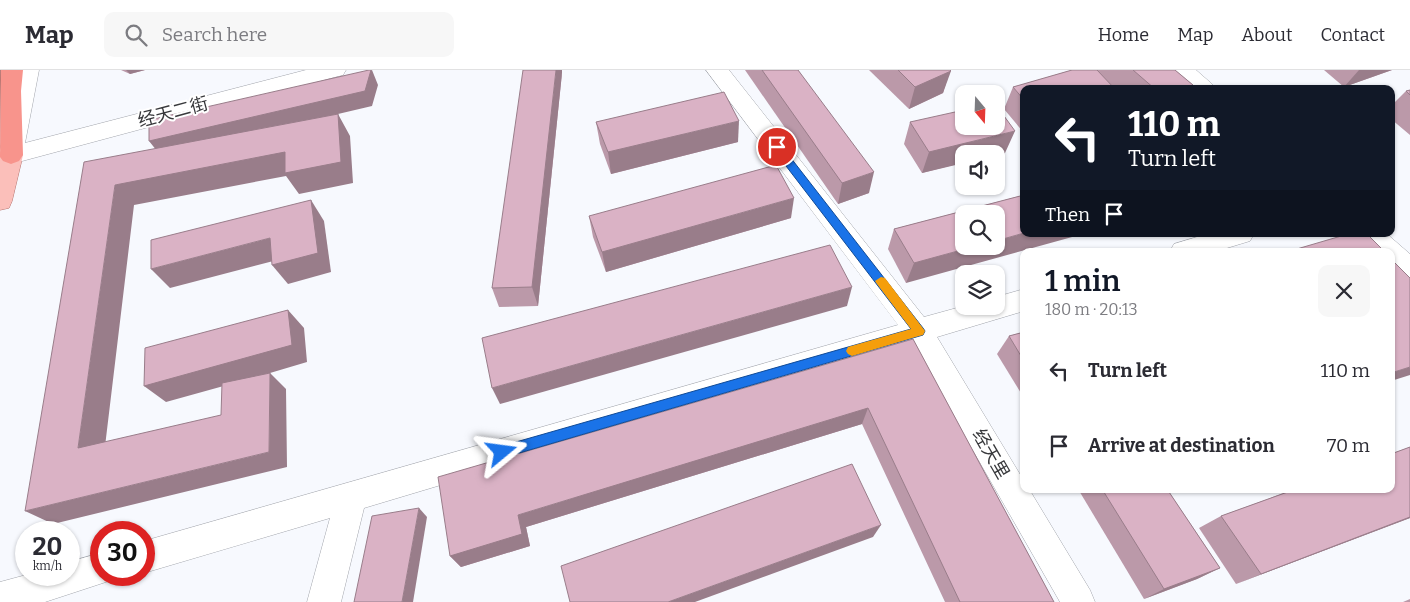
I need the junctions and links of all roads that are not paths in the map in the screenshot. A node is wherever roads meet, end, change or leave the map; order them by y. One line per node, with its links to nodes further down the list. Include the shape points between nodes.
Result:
1 (12, 70): 7 (highway)
2 (28, 70): 7 (street)
3 (335, 70): 7 (street, 经天二街)
4 (718, 70): 16 (street, 经天里)
5 (1182, 70): 6 (street)
6 (1199, 85)
7 (11, 155): 8 (main road)
8 (0, 201)
9 (1231, 237): 11 (street)
10 (1373, 237): 12 (street)
11 (1194, 248)
12 (1386, 248)
13 (1395, 256): 14 (street)
14 (1410, 270)
15 (1020, 301): 16 (street)
16 (919, 331): 17 (street); 22 (street, 经天里)
17 (351, 496): 18 (street); 21 (street)
18 (155, 554)
19 (90, 572): 20 (street)
20 (0, 599)
21 (324, 602)
22 (1078, 602)

